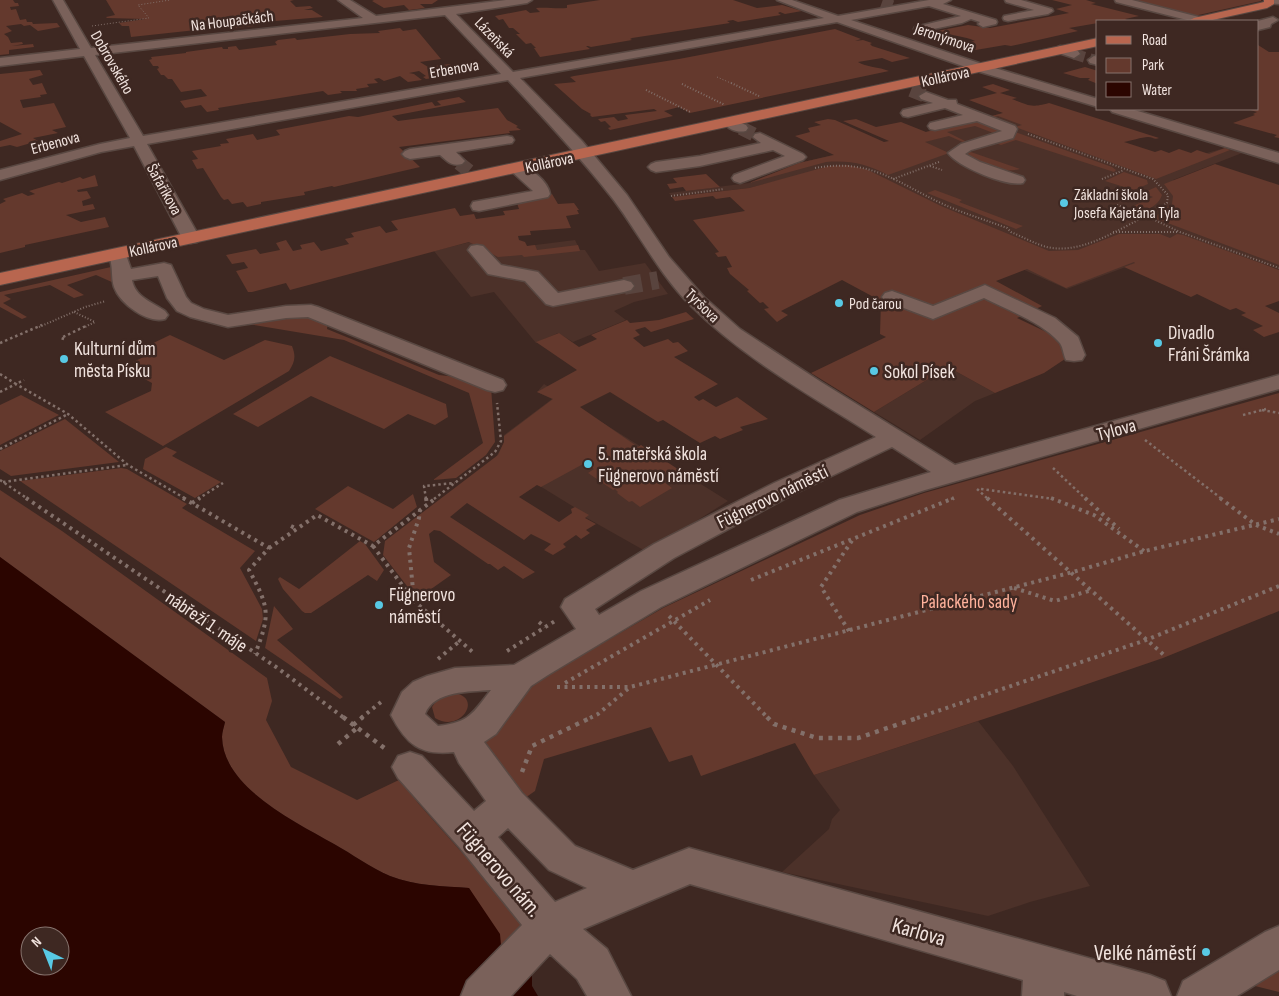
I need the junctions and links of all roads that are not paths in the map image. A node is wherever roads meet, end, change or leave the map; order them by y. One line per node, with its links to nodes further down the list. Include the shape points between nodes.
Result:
1 (58, 0): 26 (street, Dobrovského)
2 (343, 0): 17 (street)
3 (466, 0): 13 (street, Lázeňská)
4 (527, 0): 13 (street, Na Houpačkách)
5 (782, 0): 16 (street, Jeronýmova)
6 (946, 0): 11 (street, Erbenova)
7 (1010, 0): 12 (street)
8 (1120, 0): 18 (street)
9 (1055, 2): 12 (street)
10 (1273, 2): 19 (main road)
11 (930, 3): 14 (street); 16 (street, Erbenova)
12 (1032, 6): 15 (street, via 1048,11)
13 (452, 11): 17 (street, Na Houpačkách); 31 (street, Lázeňská, via 450,14)
14 (971, 15): 20 (street, via 992,22); 22 (street)
15 (1008, 18)
16 (838, 19): 29 (street, Jeronýmova); 30 (street, Erbenova)
17 (374, 20): 26 (street, Na Houpačkách)
18 (1193, 20)
19 (1201, 20)
20 (983, 24)
21 (1274, 25): 23 (street)
22 (919, 29)
23 (1259, 29)
24 (1096, 42): 25 (main road, Kollárova)
25 (1060, 50): 27 (street); 29 (main road, Kollárova)
26 (87, 52): 28 (street, Na Houpačkách); 43 (street, Dobrovského)
27 (1074, 54)
28 (0, 62)
29 (981, 68): 35 (street, Jeronýmova); 41 (main road, Kollárova)
30 (549, 69): 31 (street, Erbenova); 32 (street)
31 (509, 76): 43 (street, Erbenova); 47 (street, Tyršova)
32 (564, 78)
33 (926, 96): 36 (street)
34 (964, 100): 36 (street)
35 (1096, 102)
36 (947, 104): 38 (street); 39 (street)
37 (1120, 110): 48 (street)
38 (908, 113)
39 (979, 116): 40 (street); 54 (street, via 1008,126 1011,131 1008,135 966,147 956,152 957,156)
40 (935, 126)
41 (742, 128): 44 (street); 47 (main road, Kollárova)
42 (507, 140): 45 (street)
43 (138, 141): 52 (street, Erbenova); 56 (street, Šafaříkova)
44 (775, 145): 49 (street, via 700,162); 53 (street, via 798,157)
45 (443, 150): 46 (street); 51 (street)
46 (410, 154)
47 (586, 154): 50 (main road, Kollárova); 67 (street, Tyršova, via 621,199 666,279 733,333)
48 (1279, 158)
49 (656, 167)
50 (517, 169): 51 (main road, Kollárova); 55 (street, via 542,187 542,194)
51 (469, 170): 56 (main road, Kollárova)
52 (0, 175)
53 (740, 178)
54 (1017, 180)
55 (479, 206)
56 (191, 238): 58 (main road, Kollárova)
57 (476, 250): 61 (street, via 495,270 531,276 552,300)
58 (117, 254): 59 (street); 60 (main road, Kollárova)
59 (124, 276): 63 (street, via 127,294); 66 (street, via 164,269 184,306 228,321 311,311)
60 (0, 279)
61 (624, 286)
62 (892, 297): 64 (street, via 933,313 985,291 1048,322 1071,340)
63 (158, 315)
64 (1074, 355)
65 (1279, 382): 68 (street, Tylova)
66 (495, 385)
67 (895, 437): 68 (street, Tyršova); 69 (street, Fügnerovo náměstí, via 783,488 664,550 576,607)
68 (960, 487): 69 (street, via 848,506 651,598)
69 (595, 632): 70 (street)
70 (513, 665): 71 (street, via 484,724); 71 (street, via 448,681 422,691 412,702 408,715 423,734 436,740)
71 (465, 737): 73 (street, via 471,754)
72 (410, 767): 74 (street, Fügnerovo nám.)
73 (509, 804): 74 (street); 76 (street, via 562,858)
74 (473, 836): 77 (street, Fügnerovo nám.)
75 (688, 866): 76 (street, Fügnerovo nám.); 79 (street, Karlova)
76 (632, 888): 77 (street, Fügnerovo nám., via 578,910)
77 (536, 939): 80 (street); 81 (street, via 592,964)
78 (1279, 946): 83 (street)
79 (1044, 981): 82 (street, Karlova)
80 (482, 996)
81 (610, 996)
82 (1150, 996)
83 (1198, 996)

